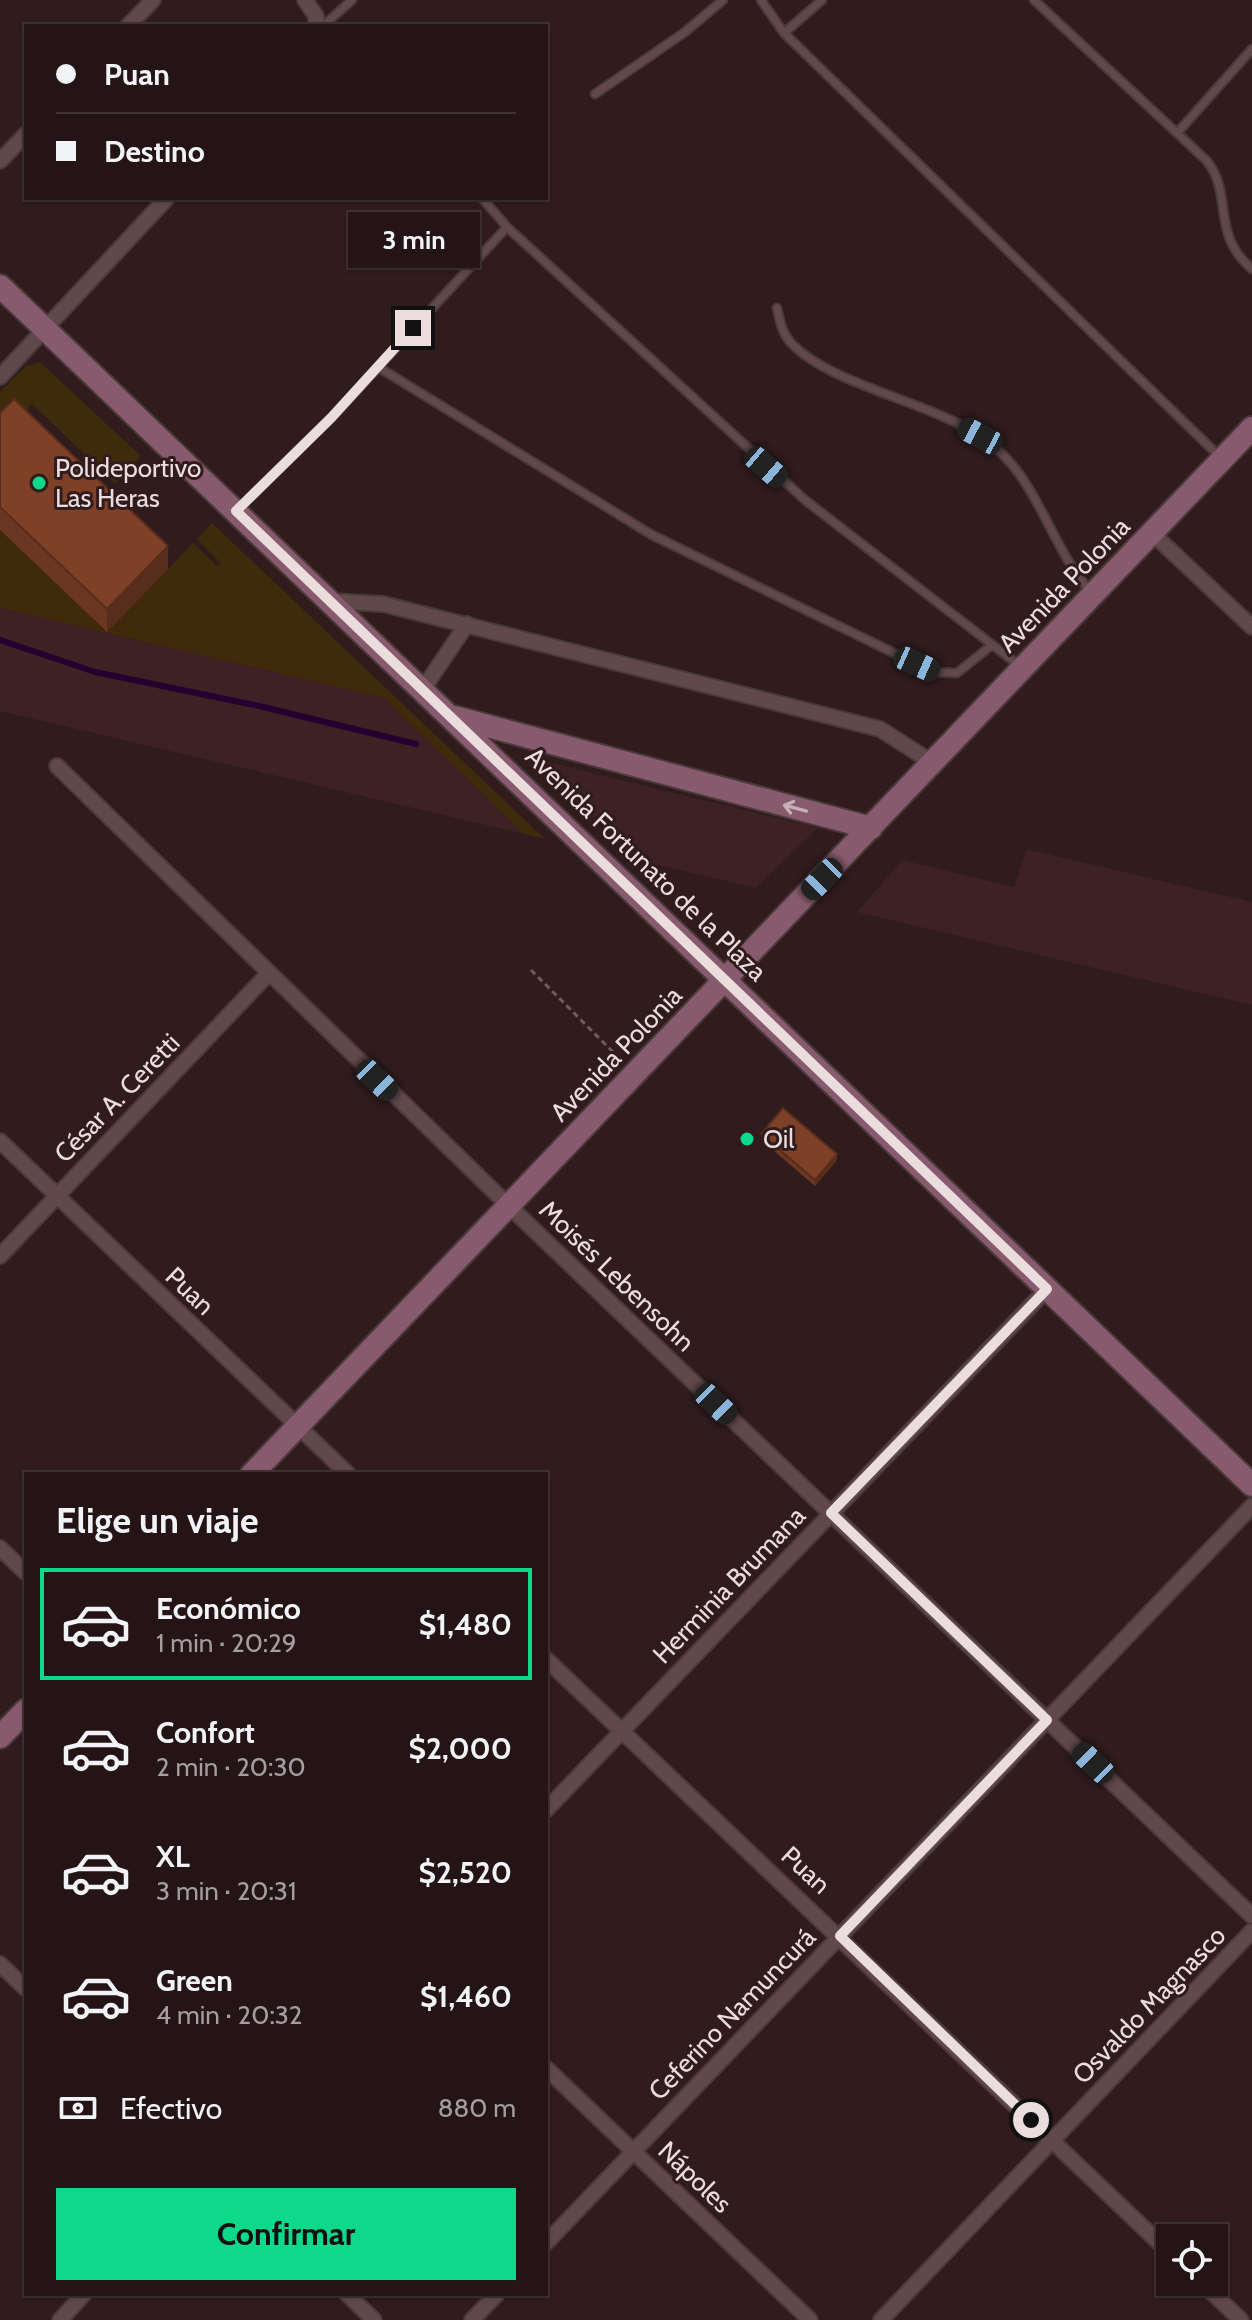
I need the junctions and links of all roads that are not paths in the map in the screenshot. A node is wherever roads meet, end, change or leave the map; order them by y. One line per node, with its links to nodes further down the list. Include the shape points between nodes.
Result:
1 (153, 0): 8 (street)
2 (305, 0): 9 (street)
3 (352, 0): 10 (lane)
4 (723, 0): 13 (lane)
5 (761, 0): 11 (lane)
6 (822, 0): 11 (lane)
7 (1034, 0): 14 (lane)
8 (130, 24)
9 (316, 24)
10 (325, 24)
11 (784, 33): 27 (lane)
12 (1252, 49): 14 (lane)
13 (595, 94)
14 (1178, 132): 20 (lane, via 1218,175 1228,239)
15 (24, 136): 16 (street)
16 (0, 161)
17 (165, 200): 23 (street)
18 (484, 200): 19 (lane)
19 (507, 227): 24 (lane); 34 (lane, via 805,500)
20 (1252, 269)
21 (0, 286): 23 (main road, Avenida Fortunato de la Plaza)
22 (777, 308): 30 (lane, via 781,330 816,363 945,416 1005,455 1028,482 1072,571)
23 (46, 330): 25 (street); 28 (main road, Avenida Fortunato de la Plaza)
24 (378, 367): 28 (lane); 34 (lane, via 652,535 933,672 957,673)
25 (0, 377)
26 (1252, 428): 27 (main road, Avenida Polonia)
27 (1222, 460): 29 (main road, Avenida Polonia)
28 (236, 511): 31 (main road, Avenida Fortunato de la Plaza)
29 (1152, 533): 30 (main road, Avenida Polonia); 33 (street)
30 (1094, 594): 35 (main road, Avenida Polonia)
31 (330, 601): 32 (street, via 383,604); 36 (main road, Avenida Fortunato de la Plaza)
32 (467, 624): 36 (street); 38 (street, via 880,729)
33 (1252, 627)
34 (992, 645): 35 (lane)
35 (1023, 669): 38 (main road, Avenida Polonia)
36 (423, 689): 37 (main road, Avenida Fortunato de la Plaza)
37 (451, 716): 40 (main road, one-way to 37); 42 (main road, Avenida Fortunato de la Plaza)
38 (933, 763): 40 (main road, Avenida Polonia)
39 (57, 766): 41 (street, Moisés Lebensohn)
40 (871, 828): 42 (main road, Avenida Polonia)
41 (268, 974): 44 (street, César A. Ceretti); 45 (street, Moisés Lebensohn)
42 (726, 979): 45 (main road, Avenida Polonia); 47 (main road, Avenida Fortunato de la Plaza)
43 (0, 1141): 44 (street, Puan)
44 (57, 1196): 46 (street, César A. Ceretti); 48 (street, Puan)
45 (509, 1206): 48 (main road, Avenida Polonia); 53 (street, Moisés Lebensohn)
46 (0, 1256)
47 (1047, 1289): 51 (main road, Avenida Fortunato de la Plaza); 53 (street, Herminia Brumana)
48 (297, 1427): 49 (main road, Avenida Polonia); 50 (street, Puan)
49 (254, 1472)
50 (346, 1472)
51 (1252, 1485)
52 (1252, 1506): 58 (street, Ceferino Namuncurá)
53 (831, 1513): 58 (street, Moisés Lebensohn); 59 (street, Herminia Brumana)
54 (0, 1548): 55 (street)
55 (24, 1571)
56 (548, 1661): 59 (street, Puan)
57 (24, 1712): 60 (main road)
58 (1047, 1720): 62 (street, Moisés Lebensohn); 64 (street, Ceferino Namuncurá)
59 (623, 1730): 61 (street, Herminia Brumana); 64 (street, Puan)
60 (0, 1737)
61 (548, 1808)
62 (1252, 1916)
63 (1252, 1931): 68 (street, Osvaldo Magnasco)
64 (840, 1936): 68 (street, Puan); 69 (street, Ceferino Namuncurá)
65 (0, 1964): 66 (street)
66 (24, 1987)
67 (548, 2070): 69 (street, Nápoles)
68 (1052, 2141): 70 (street, Puan); 80 (street, Osvaldo Magnasco)
69 (634, 2152): 71 (street, Ceferino Namuncurá); 79 (street, Nápoles)
70 (1156, 2240)
71 (548, 2241)
72 (82, 2296): 76 (street)
73 (349, 2296): 77 (street)
74 (495, 2296): 78 (street)
75 (1216, 2296): 81 (street)
76 (60, 2320)
77 (374, 2320)
78 (472, 2320)
79 (810, 2320)
80 (881, 2320)
81 (1241, 2320)

